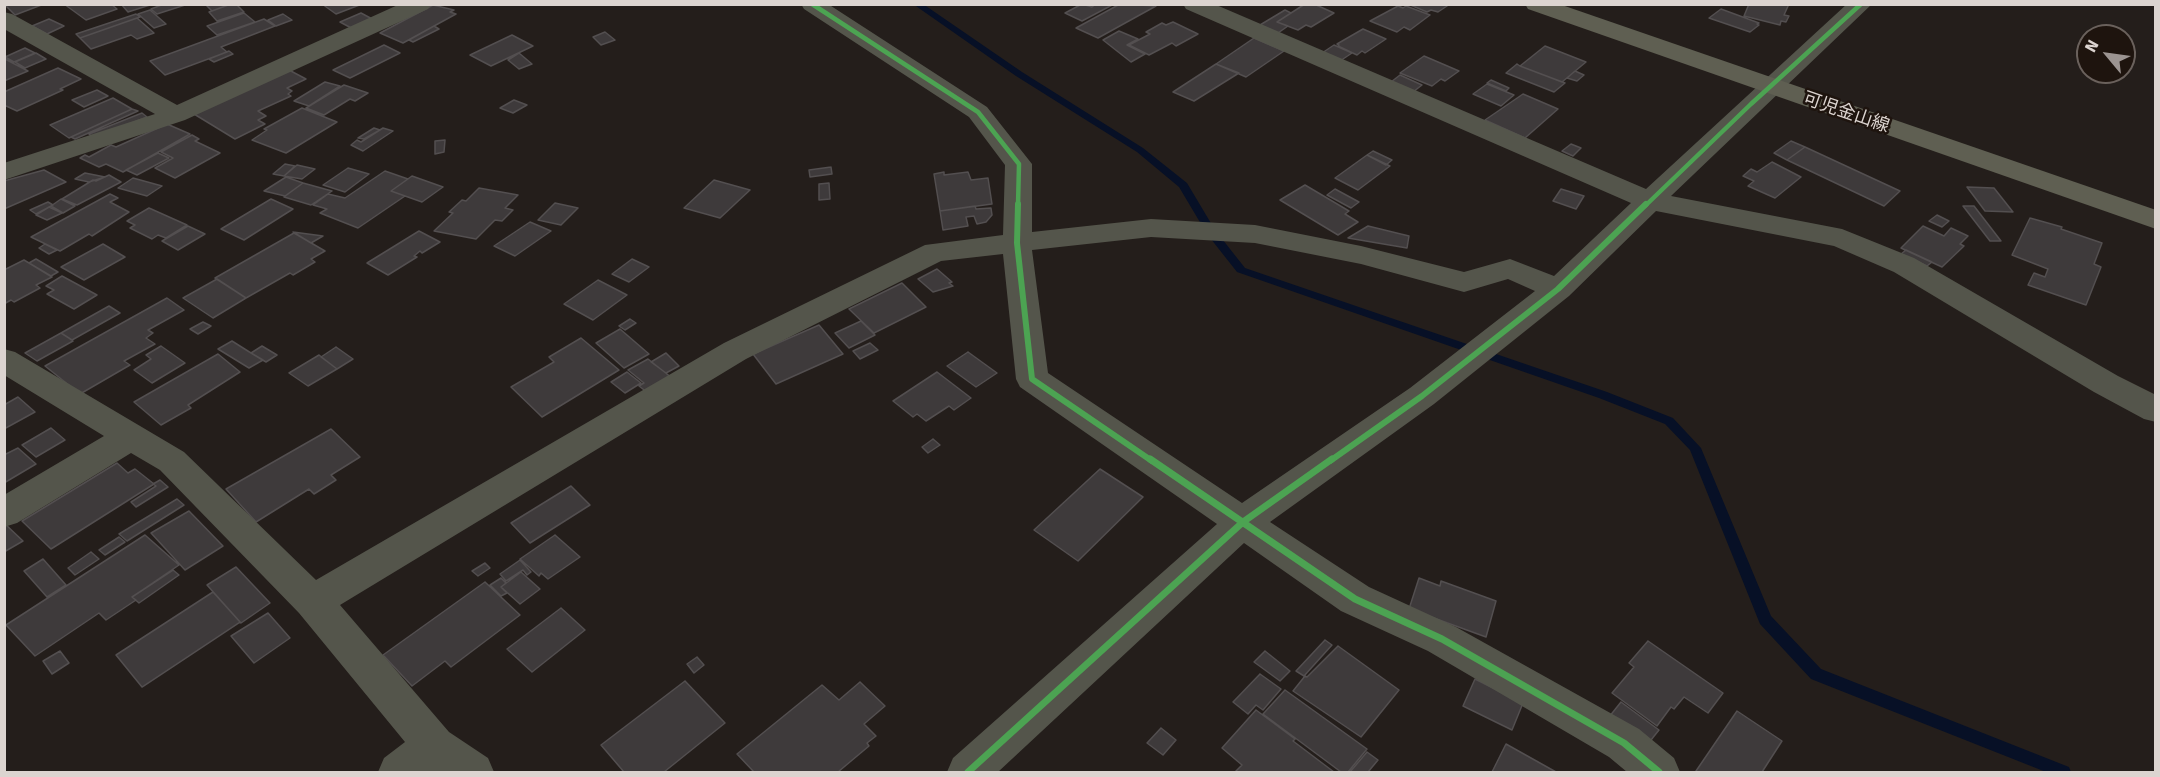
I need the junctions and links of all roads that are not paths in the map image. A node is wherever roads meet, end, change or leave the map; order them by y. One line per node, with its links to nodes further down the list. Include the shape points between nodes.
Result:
1 (420, 4): 8 (street)
2 (812, 4): 12 (street, via 978,112 1019,164)
3 (1194, 4): 10 (street)
4 (1536, 4): 7 (main road, 可児金山線)
5 (1848, 7): 7 (street)
6 (4, 19): 8 (street)
7 (1770, 87): 10 (street); 11 (main road, 可児金山線)
8 (176, 115): 9 (street)
9 (4, 172)
10 (1652, 201): 13 (street); 15 (street, via 1842,238 1905,265)
11 (2156, 220)
12 (1017, 243): 13 (street, via 1151,228 1255,234 1361,255 1464,282 1510,269); 18 (street, via 1032,379); 19 (street, via 934,252 735,351)
13 (1558, 289): 18 (street, via 1422,396)
14 (4, 360): 16 (street)
15 (2156, 410)
16 (132, 436): 17 (street); 19 (street, via 172,461)
17 (4, 513)
18 (1243, 522): 23 (street); 24 (street, via 1355,599 1442,639 1624,743)
19 (313, 601): 20 (street)
20 (434, 746): 21 (street); 22 (street)
21 (399, 772)
22 (472, 772)
23 (968, 772)
24 (1659, 772)

